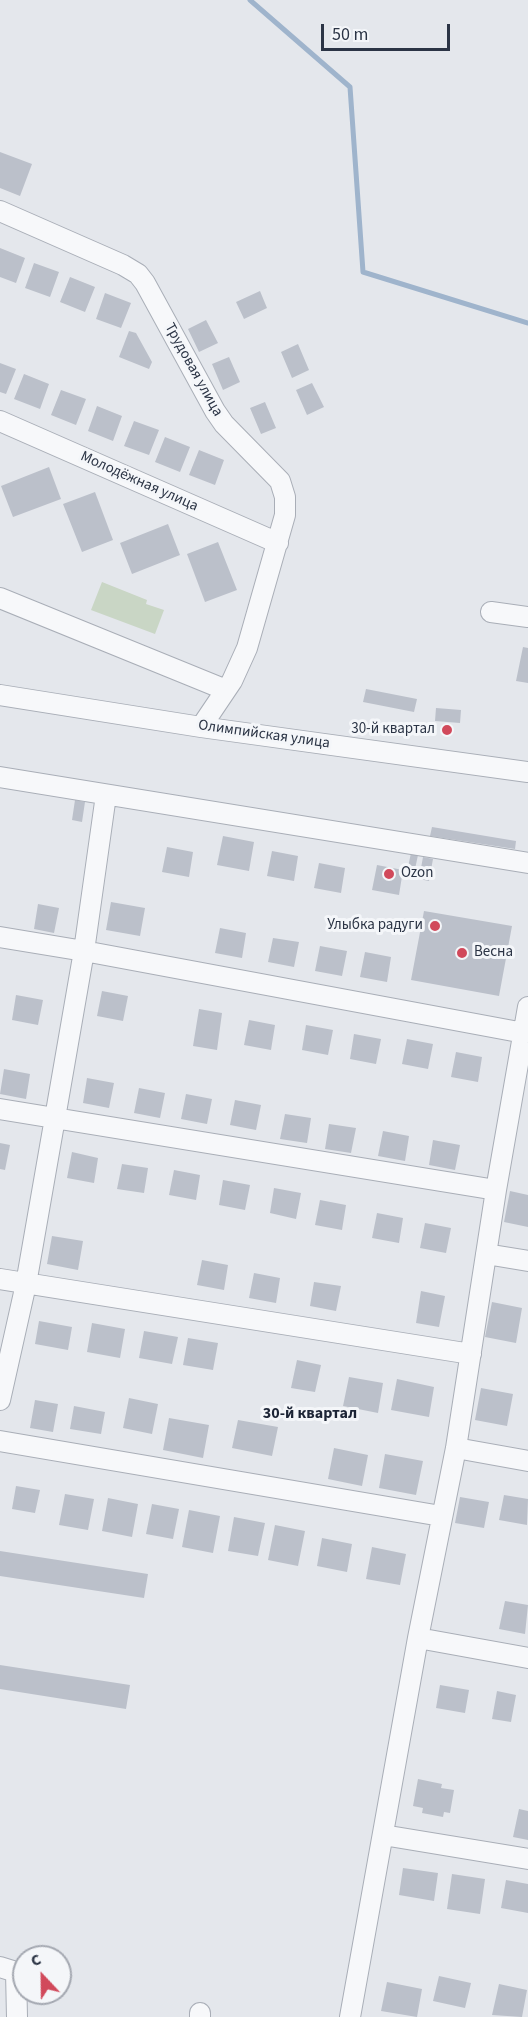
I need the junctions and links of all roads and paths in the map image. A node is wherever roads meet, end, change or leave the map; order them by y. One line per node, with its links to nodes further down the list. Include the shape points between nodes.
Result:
1 (0, 211): 3 (street, Трудовая улица, via 131,269 145,283 215,411 280,481 286,506)
2 (0, 421): 3 (street, Молодёжная улица)
3 (278, 543): 7 (street, Трудовая улица, via 248,648)
4 (0, 598): 7 (street)
5 (490, 612): 6 (street)
6 (528, 617)
7 (226, 690): 9 (street, Трудовая улица)
8 (0, 695): 9 (street, Олимпийская улица)
9 (201, 727): 10 (street, Олимпийская улица)
10 (528, 772)
11 (0, 777): 12 (street)
12 (105, 795): 13 (street); 15 (street)
13 (528, 863)
14 (0, 937): 15 (street)
15 (84, 951): 17 (street); 20 (street)
16 (528, 1007): 17 (street)
17 (524, 1033): 18 (street)
18 (524, 1065): 21 (street)
19 (0, 1109): 20 (street)
20 (55, 1119): 21 (street); 25 (street)
21 (496, 1190): 22 (street)
22 (486, 1254): 23 (street); 26 (street)
23 (528, 1261)
24 (0, 1279): 25 (street)
25 (26, 1284): 26 (street); 27 (street)
26 (471, 1354): 29 (street)
27 (0, 1400)
28 (0, 1441): 31 (street)
29 (456, 1448): 30 (street); 31 (street)
30 (528, 1461)
31 (441, 1516): 32 (street)
32 (418, 1638): 33 (street); 34 (street)
33 (528, 1658)
34 (383, 1835): 35 (street); 38 (street)
35 (528, 1859)
36 (8, 1969): 37 (street)
37 (17, 2017)
38 (350, 2017)

